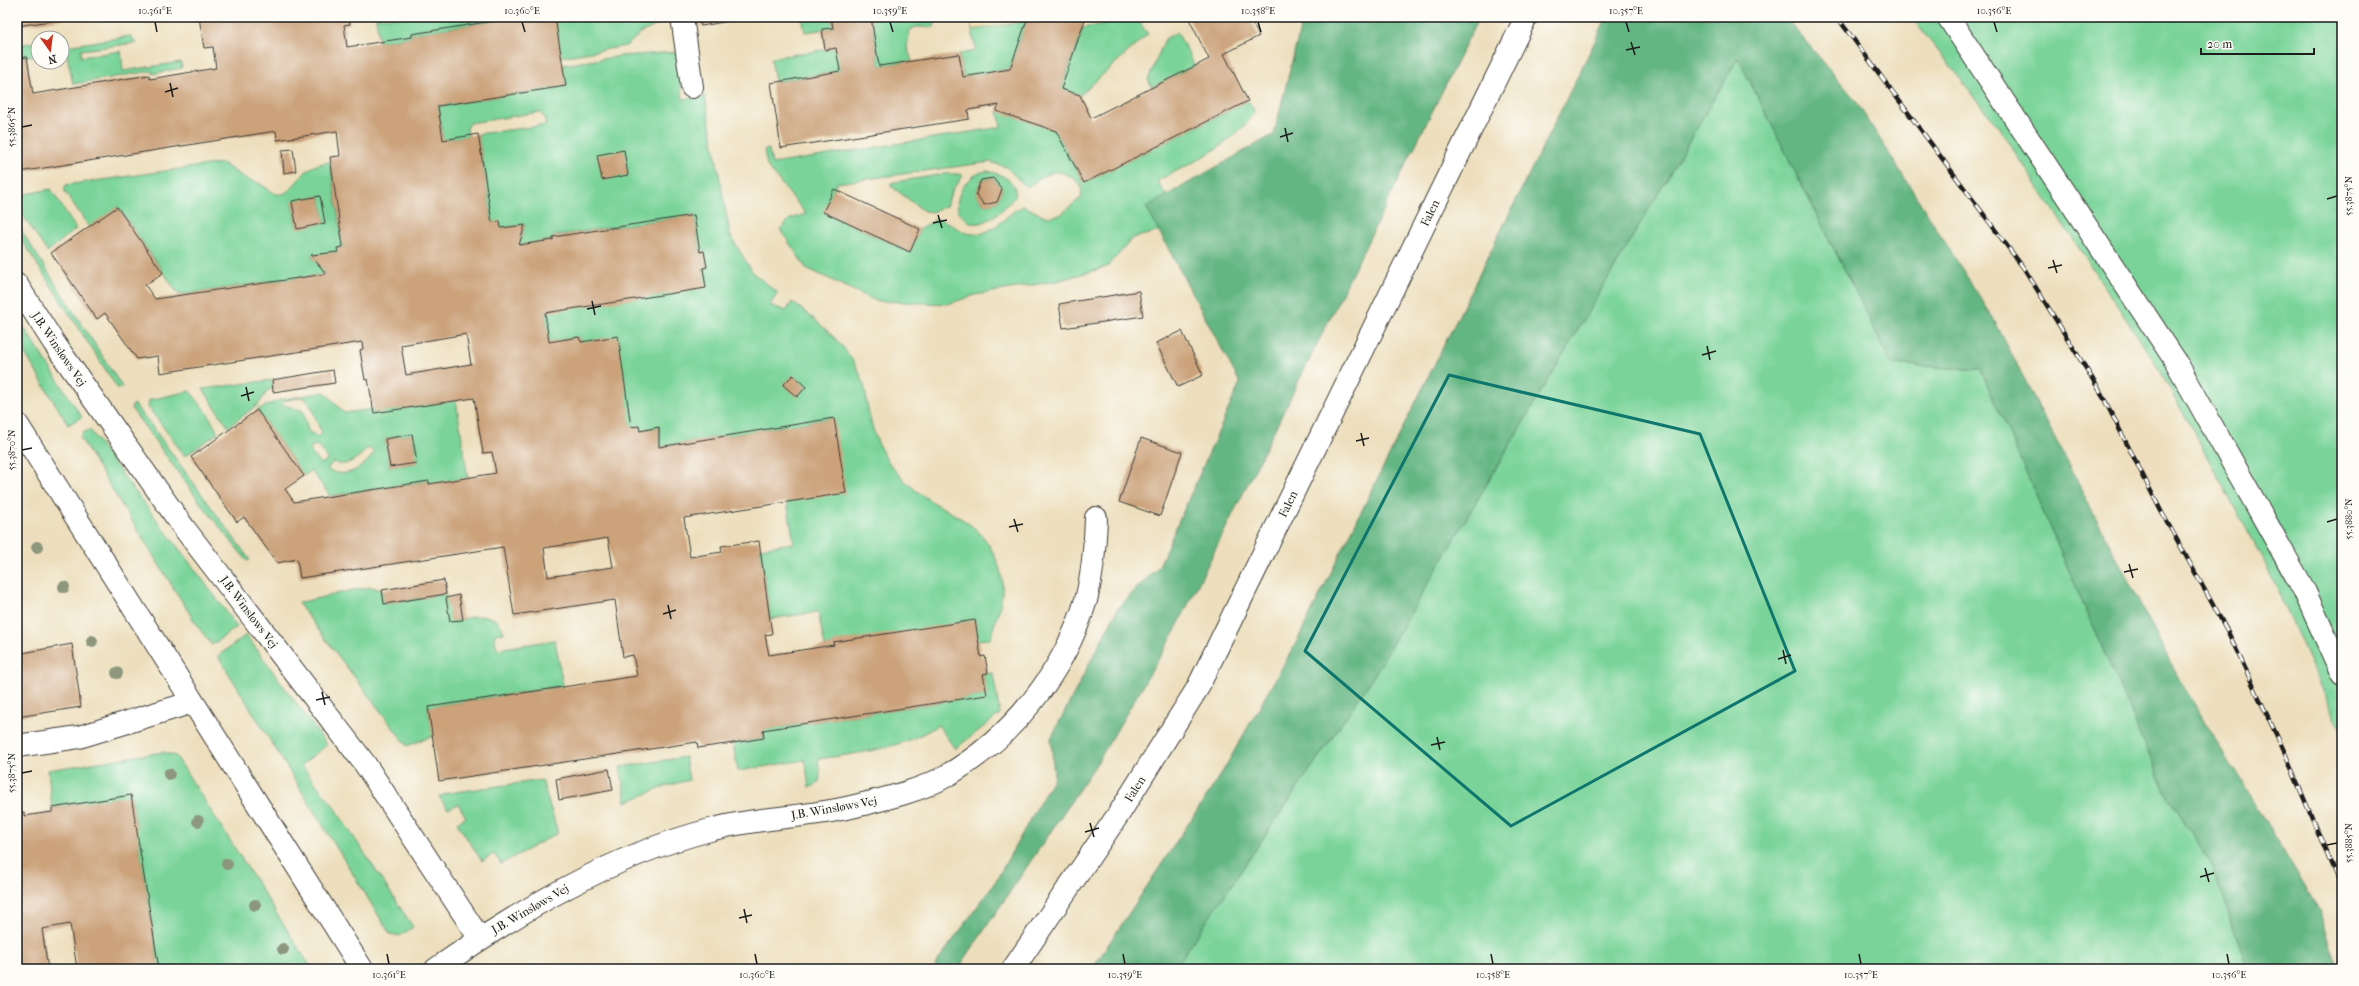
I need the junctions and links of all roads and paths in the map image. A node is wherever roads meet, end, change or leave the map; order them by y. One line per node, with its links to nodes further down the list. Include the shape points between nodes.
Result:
1 (682, 17): 4 (street)
2 (1526, 17): 14 (street, Falen, via 1197,689 1120,812)
3 (1948, 17): 8 (street, via 2175,360 2304,590)
4 (692, 87)
5 (17, 285): 11 (street, J.B. Winsløws Vej, via 54,343 184,528 365,764)
6 (17, 424): 9 (street)
7 (1096, 518): 11 (street, J.B. Winsløws Vej, via 1095,546 1086,598 1066,650 1032,703 980,754 944,778 888,798 848,808 710,829 671,842 594,873 528,908)
8 (2342, 674)
9 (193, 702): 10 (street, via 79,737); 12 (street)
10 (17, 746)
11 (480, 938): 13 (street, J.B. Winsløws Vej)
12 (362, 969)
13 (436, 969)
14 (1013, 969)

